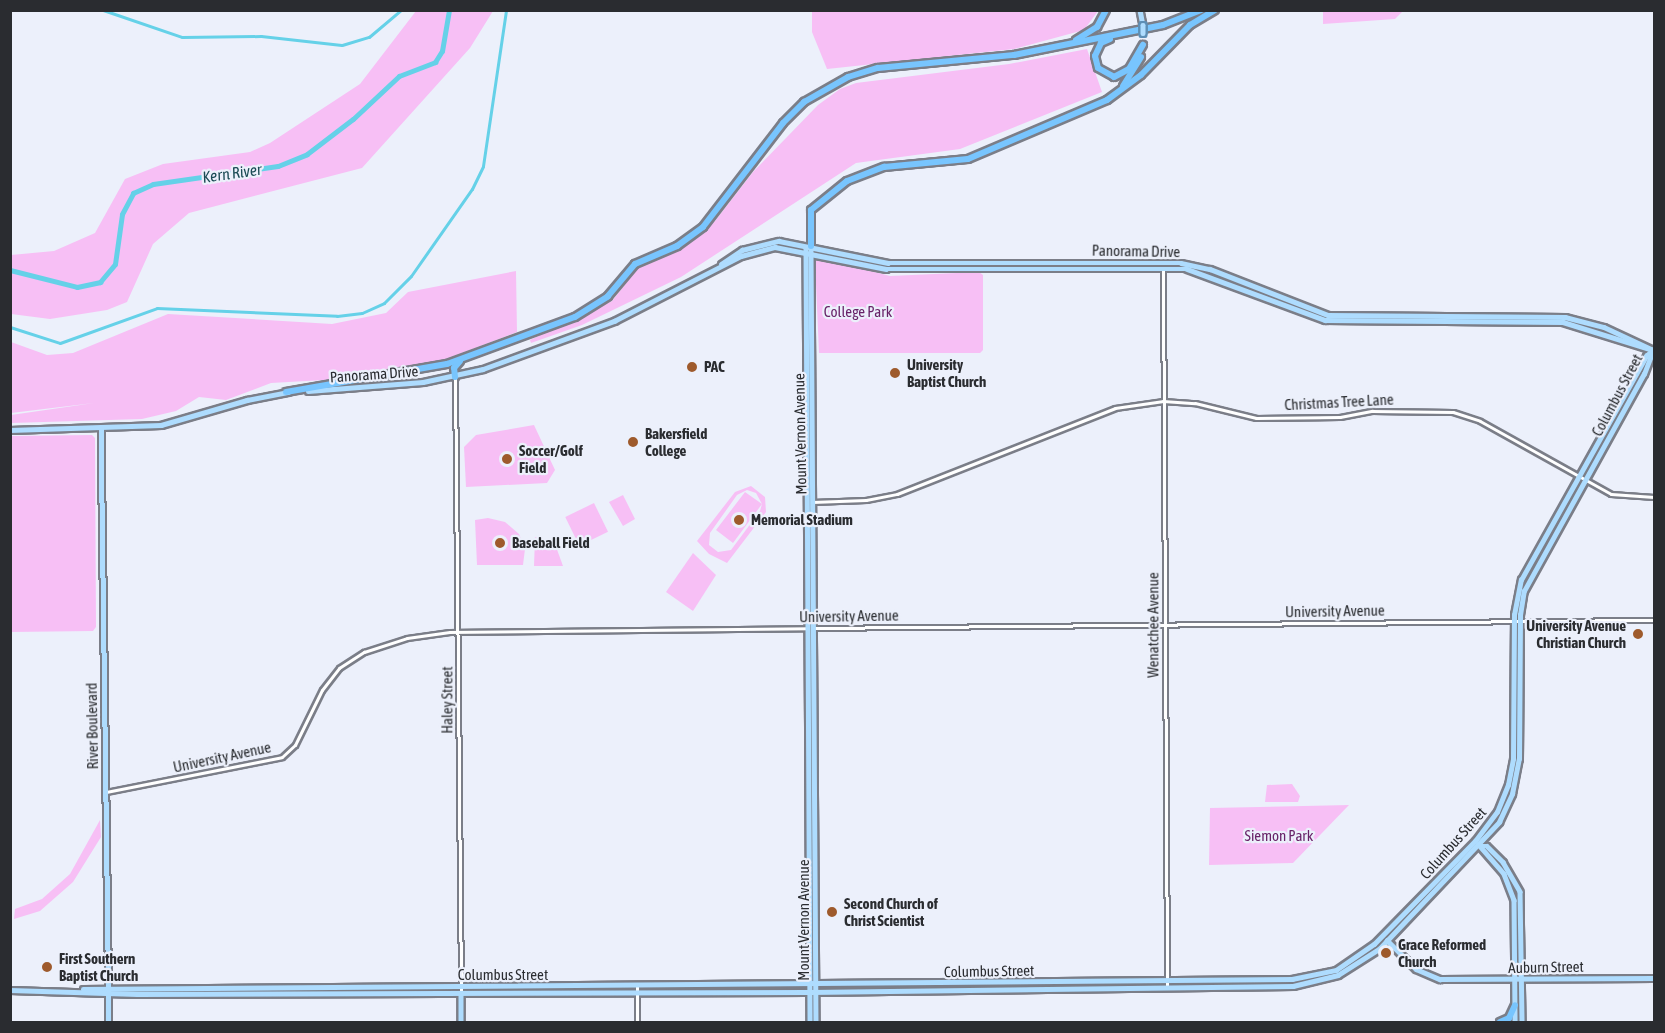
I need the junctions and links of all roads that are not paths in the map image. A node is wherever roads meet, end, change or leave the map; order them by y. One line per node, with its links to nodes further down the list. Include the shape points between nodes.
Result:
1 (1106, 10): 6 (highway, via 1097,27 1084,36)
2 (1140, 10): 5 (main road, bridge)
3 (1201, 10): 6 (highway, via 1163,25)
4 (1213, 10): 5 (highway, via 1177,24 1105,40 1096,51 1096,62 1102,72 1118,76 1134,64); 7 (highway, via 1190,25 1142,75)
5 (1143, 45): 7 (highway, via 1133,75)
6 (1036, 50): 11 (highway, via 878,68 824,88 783,123 715,214 695,233 671,250 635,264 608,296 575,317)
7 (1114, 96): 8 (highway, Mount Vernon Avenue, via 968,159 893,166 855,177 814,206)
8 (809, 248): 9 (main road, Panorama Drive, via 888,263); 12 (main road, Panorama Drive, via 763,248 719,266 614,321); 20 (main road, Mount Vernon Avenue)
9 (1162, 265): 10 (main road, Panorama Drive, via 1205,273 1329,321 1563,322); 14 (street, Wenatchee Avenue)
10 (1654, 350): 17 (main road, Columbus Street, via 1646,356); 18 (main road, Columbus Street)
11 (463, 359): 12 (highway, via 455,366); 13 (highway, via 407,373)
12 (455, 377): 13 (main road, Panorama Drive); 26 (street, Haley Street)
13 (286, 392): 15 (main road, Panorama Drive, via 173,423)
14 (1163, 401): 17 (street, Christmas Tree Lane, via 1188,402 1256,418 1340,417 1372,411 1454,412 1480,421); 20 (street, Christmas Tree Lane, via 1115,408 897,494 866,500); 24 (street, Wenatchee Avenue)
15 (101, 428): 16 (main road, Panorama Drive); 27 (main road, River Boulevard)
16 (10, 430)
17 (1578, 478): 18 (street, Christmas Tree Lane); 22 (main road, Columbus Street, via 1525,571)
18 (1584, 482): 19 (street, Christmas Tree Lane, via 1617,496); 23 (main road, Columbus Street, via 1530,574)
19 (1654, 497)
20 (810, 502): 25 (main road, Mount Vernon Avenue)
21 (1654, 620): 23 (street, University Avenue)
22 (1513, 623): 23 (street, University Avenue); 24 (street, University Avenue); 28 (main road, Columbus Street, via 1512,768 1501,804)
23 (1520, 623): 29 (main road, Columbus Street, via 1518,768 1500,822)
24 (1165, 625): 25 (street, University Avenue); 35 (street, Wenatchee Avenue)
25 (811, 628): 26 (street, University Avenue); 41 (main road, Mount Vernon Avenue)
26 (458, 632): 27 (street, University Avenue, via 399,640 346,663 324,686 295,745 282,757); 44 (street, Haley Street)
27 (106, 792): 45 (main road, River Boulevard)
28 (1474, 841): 29 (main road); 30 (main road, Columbus Street)
29 (1480, 846): 31 (main road, Columbus Street); 33 (main road, via 1504,874 1513,894); 34 (main road, via 1487,846 1503,862 1518,887)
30 (1383, 936): 31 (main road, Auburn Street); 35 (main road, Columbus Street, via 1352,962 1310,977)
31 (1387, 940): 33 (main road, Auburn Street, via 1410,965 1435,978); 40 (main road, Columbus Street, via 1355,967 1311,983)
32 (1654, 978): 34 (main road, Auburn Street)
33 (1515, 980): 34 (main road, Auburn Street); 51 (main road)
34 (1522, 980): 59 (main road)
35 (1167, 981): 40 (street, Wenatchee Avenue); 41 (main road, Columbus Street)
36 (501, 986): 37 (main road, Columbus Street); 44 (main road, Columbus Street); 49 (main road)
37 (540, 986): 42 (main road, Columbus Street); 50 (main road)
38 (637, 986): 39 (main road, Columbus Street); 42 (main road, Columbus Street); 46 (street)
39 (762, 986): 41 (main road, Columbus Street); 47 (main road)
40 (1167, 987): 41 (main road, Columbus Street)
41 (815, 988): 48 (main road, Mount Vernon Avenue); 56 (main road, Mount Vernon Avenue)
42 (579, 989): 46 (main road, Columbus Street); 50 (main road, Columbus Street)
43 (10, 990): 45 (main road, Columbus Street)
44 (461, 990): 45 (main road, Columbus Street); 49 (main road, Columbus Street); 53 (main road, Haley Street)
45 (108, 991): 52 (main road, River Boulevard)
46 (637, 992): 47 (main road, Columbus Street); 54 (street)
47 (733, 992): 48 (main road, Columbus Street)
48 (810, 992): 55 (main road, Mount Vernon Avenue)
49 (501, 993): 50 (main road, Columbus Street)
50 (540, 993)
51 (1515, 1005): 57 (highway, via 1509,1018); 58 (main road)
52 (109, 1023)
53 (461, 1023)
54 (637, 1023)
55 (810, 1023)
56 (816, 1023)
57 (1500, 1023)
58 (1515, 1023)
59 (1522, 1023)

